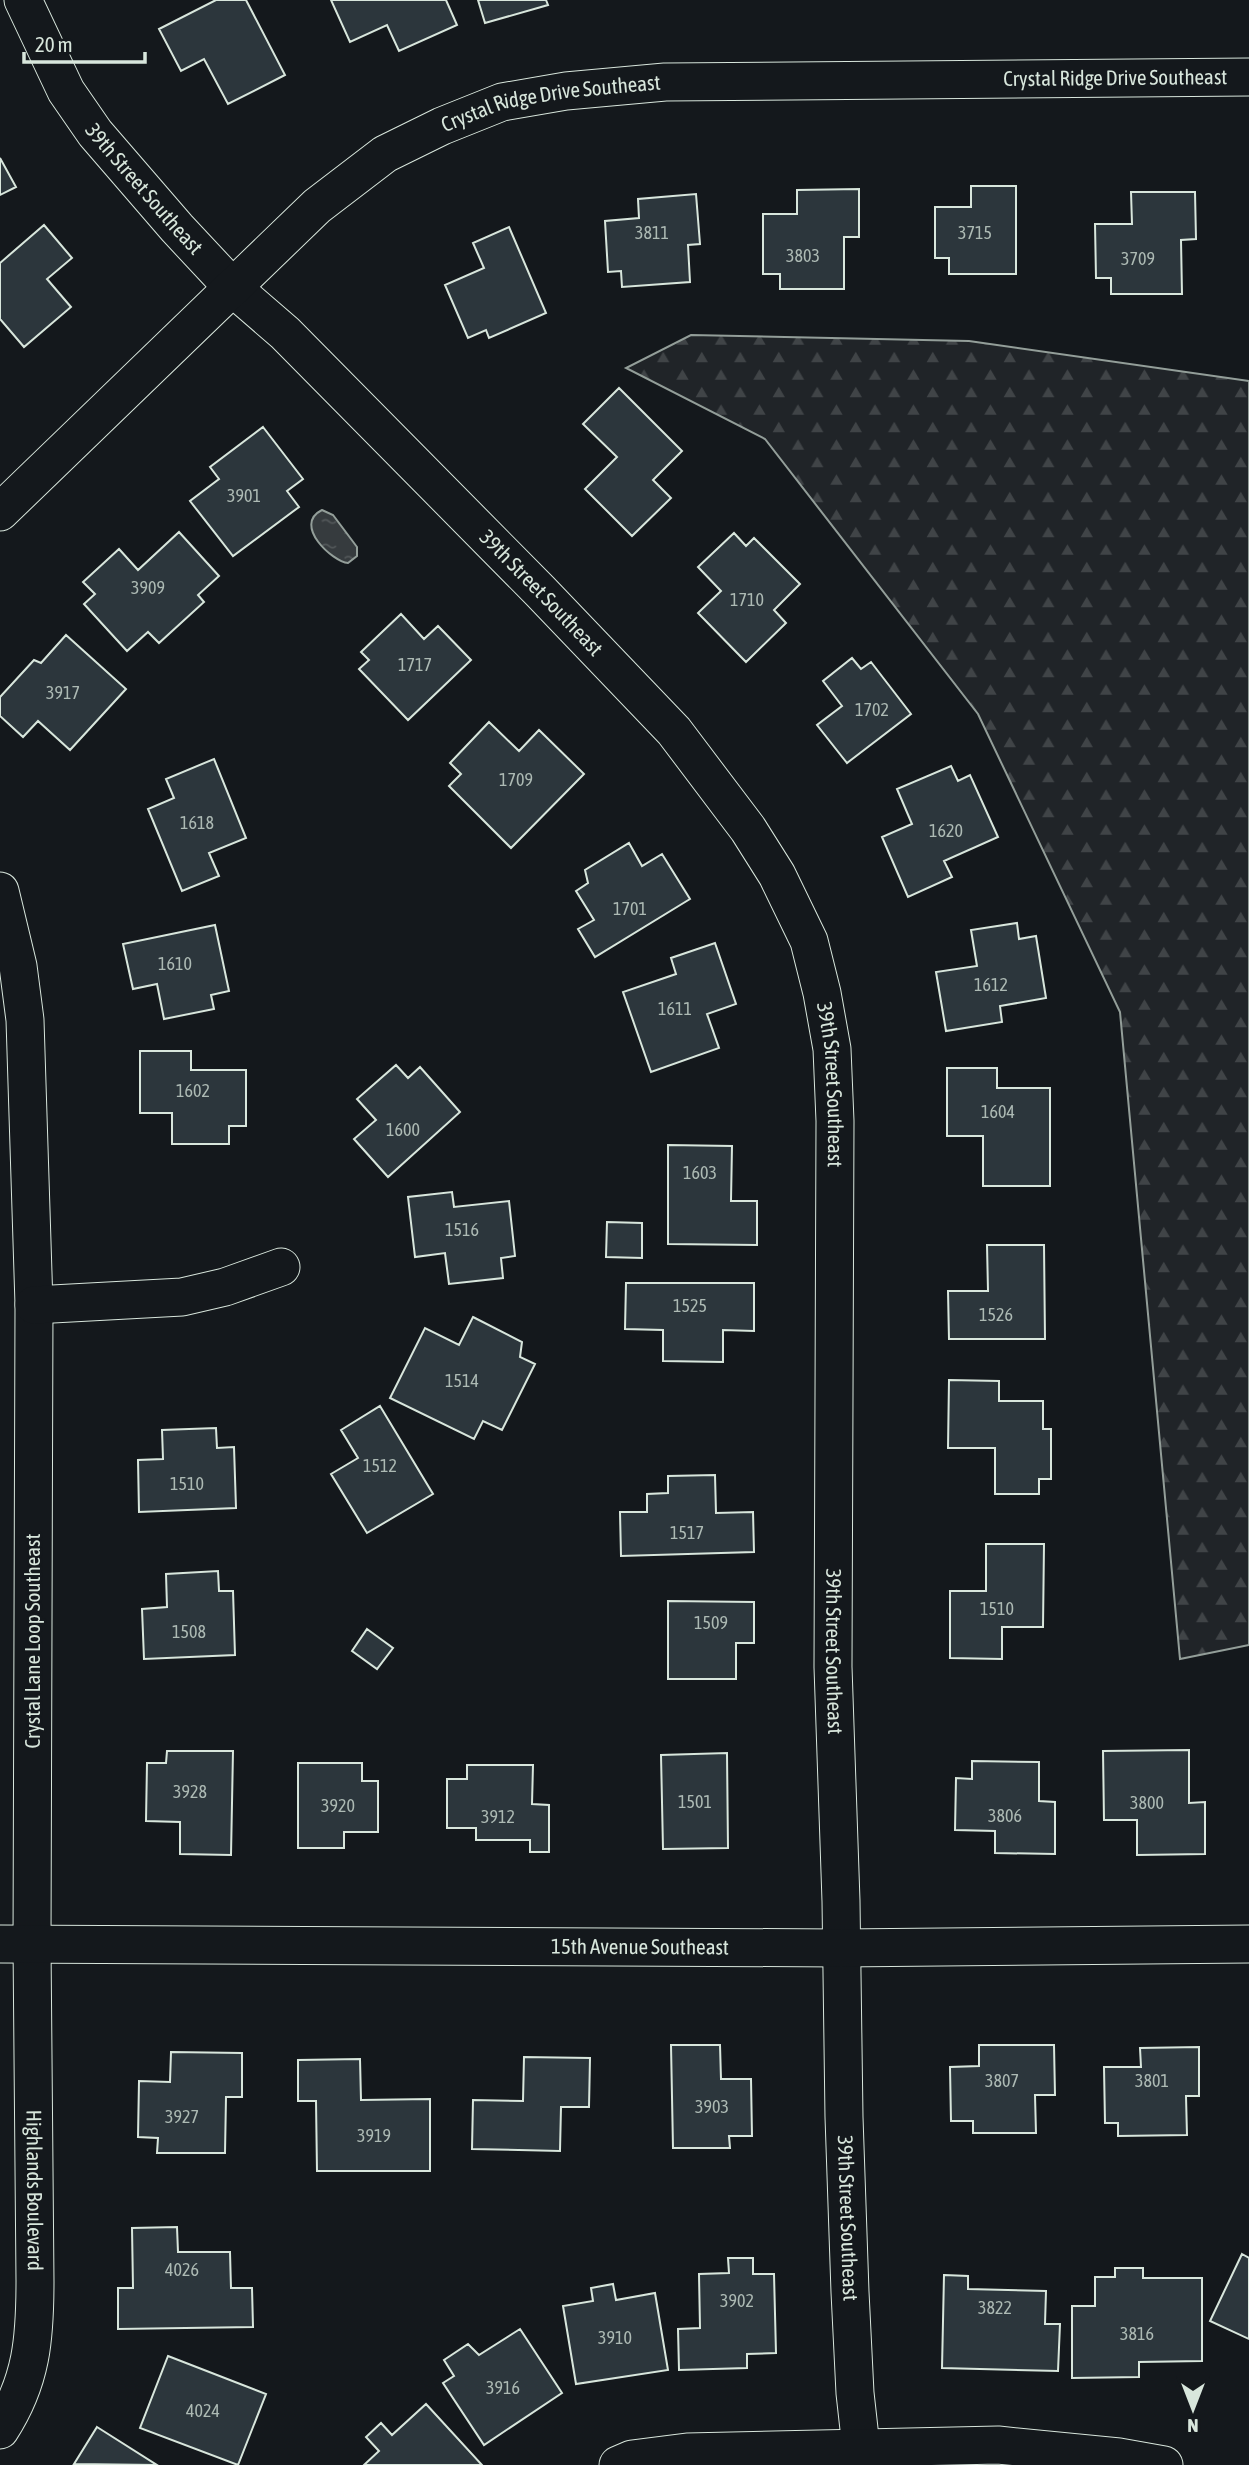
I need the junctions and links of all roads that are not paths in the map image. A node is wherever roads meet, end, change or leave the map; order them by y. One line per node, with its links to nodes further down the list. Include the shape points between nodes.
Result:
1 (23, 0): 3 (street, 39th Street Southeast, via 66,91 95,133)
2 (1249, 77): 3 (street, Crystal Ridge Drive Southeast, via 665,82 502,102 385,154 317,206)
3 (233, 288): 4 (street, Crystal Ridge Drive Southeast); 10 (street, 39th Street Southeast, via 285,333 674,730 748,829 809,941 833,1073 833,1667)
4 (0, 512)
5 (0, 891): 7 (street, Crystal Lane Loop Southeast, via 25,1020)
6 (281, 1267): 7 (street, via 182,1297)
7 (34, 1305): 8 (street, Crystal Lane Loop Southeast)
8 (16, 1944): 10 (street, 15th Avenue Southeast); 11 (street, Highlands Boulevard, via 35,2332 27,2374)
9 (1249, 1944): 10 (street, 15th Avenue Southeast)
10 (841, 1948): 12 (street, 39th Street Southeast, via 850,2292)
11 (0, 2430)
12 (861, 2456): 13 (street, via 687,2452); 14 (street, via 998,2445)
13 (618, 2465)
14 (1164, 2465)

